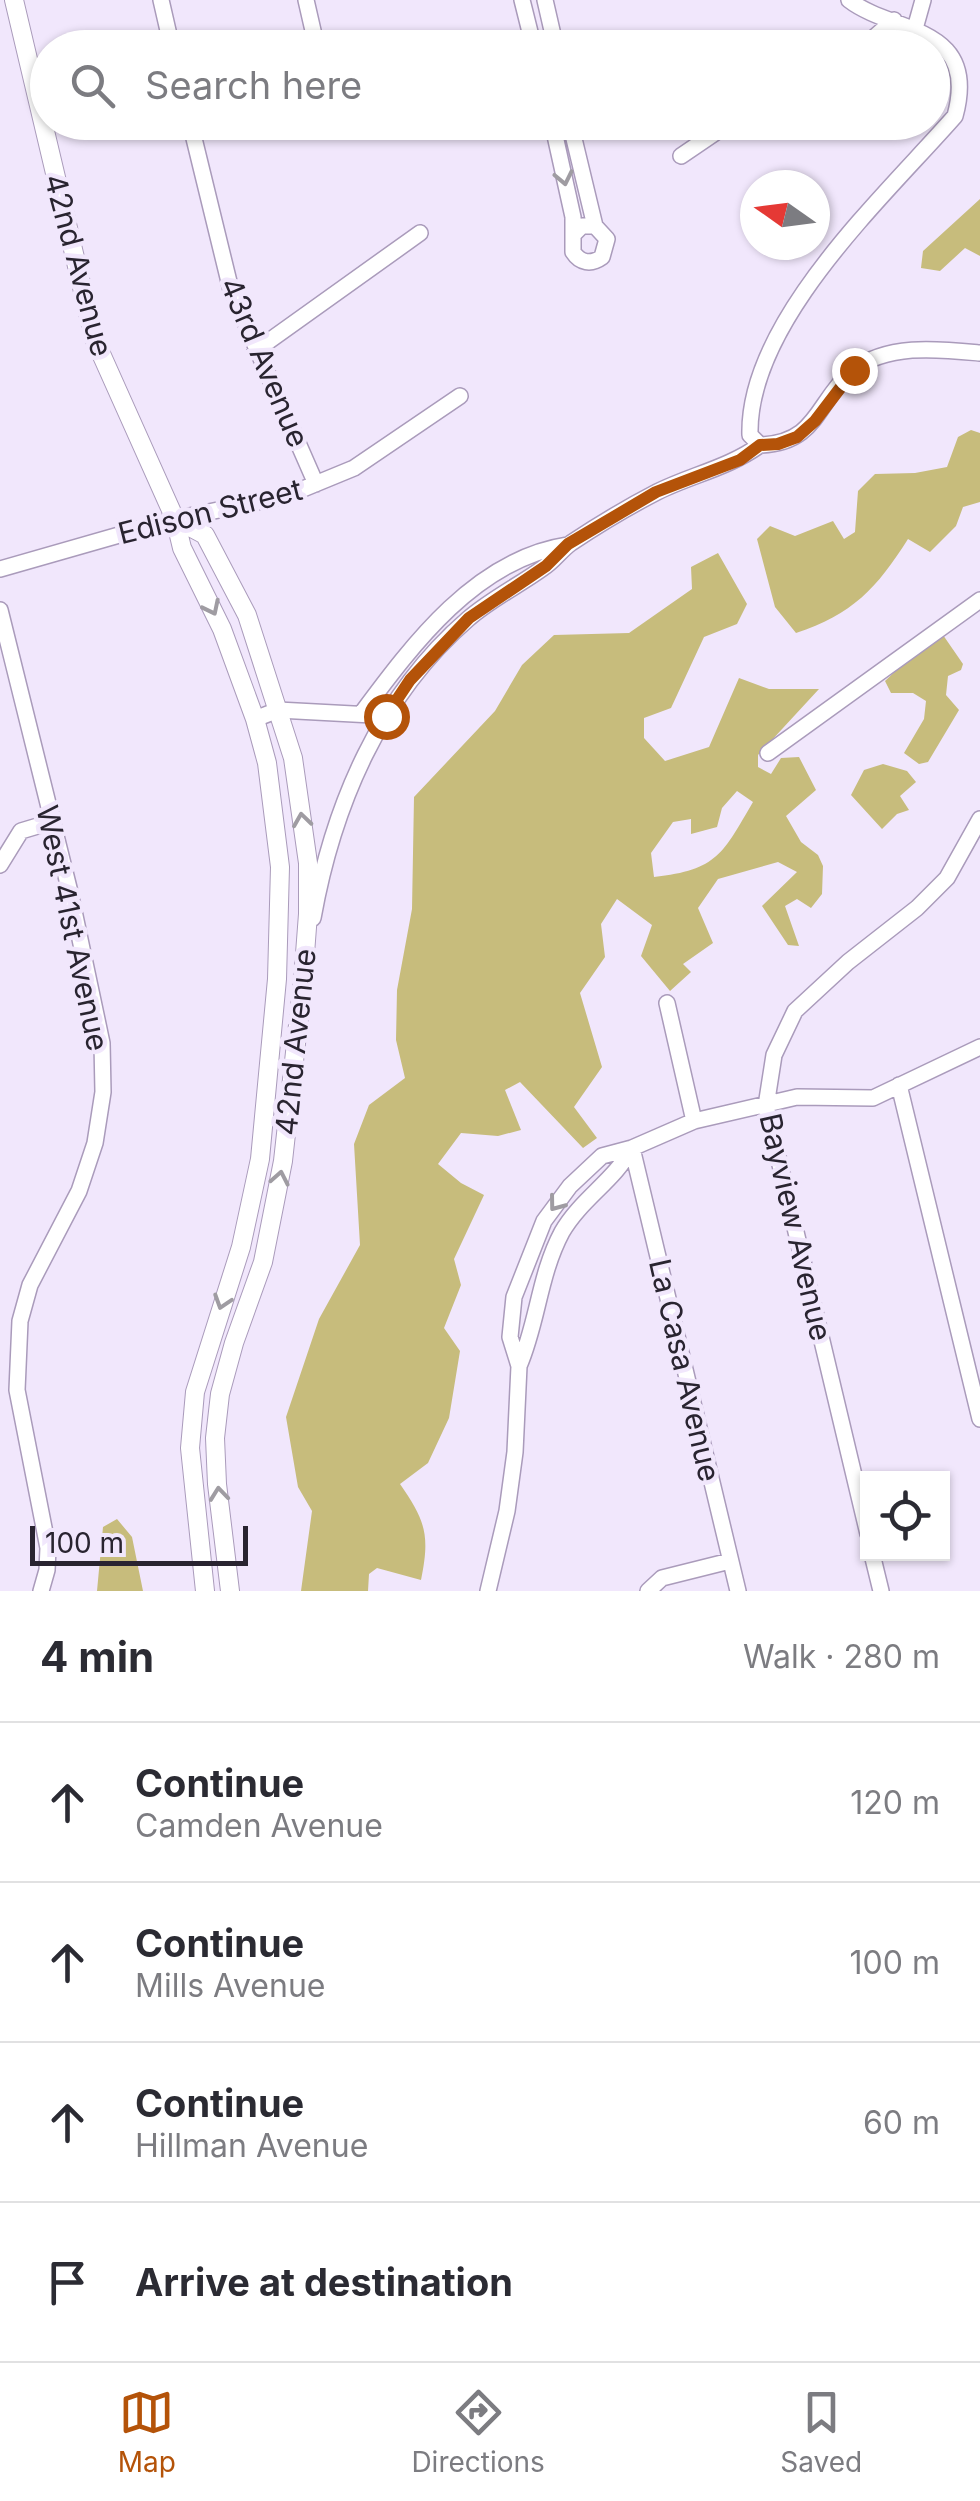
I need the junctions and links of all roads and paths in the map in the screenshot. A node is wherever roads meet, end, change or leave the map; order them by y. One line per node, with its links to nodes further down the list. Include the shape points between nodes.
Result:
1 (14, 0): 18 (street, 42nd Avenue)
2 (161, 0): 10 (street)
3 (306, 0): 11 (street)
4 (522, 0): 12 (street)
5 (545, 0): 13 (street)
6 (848, 0): 8 (street)
7 (923, 0): 9 (street)
8 (894, 20): 9 (street); 14 (street)
9 (916, 25): 15 (street)
10 (168, 30)
11 (313, 30)
12 (530, 30)
13 (552, 30)
14 (883, 30)
15 (936, 30)
16 (950, 38): 17 (street)
17 (970, 53)
18 (30, 68)
19 (975, 74): 20 (street, via 968,100)
20 (950, 122)
21 (47, 140): 36 (street, 42nd Avenue, via 94,338)
22 (194, 140): 31 (street, 43rd Avenue, via 230,290)
23 (556, 140): 30 (street, one-way to 30)
24 (574, 140): 28 (street)
25 (705, 140): 27 (street)
26 (934, 140): 34 (street, via 804,289 754,396 750,436)
27 (681, 156)
28 (595, 226): 30 (street); 30 (street, via 607,240 598,260 576,256)
29 (420, 234): 31 (street)
30 (573, 235)
31 (256, 351): 35 (street, 43rd Avenue)
32 (980, 352): 34 (street, via 930,348 882,355 854,370 797,437)
33 (460, 396): 35 (street, Edison Street, via 354,468)
34 (760, 445): 37 (street, via 740,460 656,492)
35 (316, 484): 36 (street, Edison Street)
36 (175, 519): 38 (street, Edison Street); 41 (street, 42nd Avenue, via 206,536 247,615); 44 (street, 42nd Avenue, one-way to 44)
37 (568, 544): 42 (street, via 538,549 452,606); 43 (street, via 469,618)
38 (0, 569)
39 (980, 600): 45 (street)
40 (0, 610): 47 (street, West 41st Avenue)
41 (278, 710): 42 (street); 44 (street); 49 (street, 42nd Avenue, one-way to 41, via 308,863 293,758)
42 (361, 714): 43 (street)
43 (386, 716): 49 (street, via 322,868)
44 (255, 719): 61 (street, 42nd Avenue, one-way to 61, via 280,868 277,979 260,1159 195,1392 190,1448)
45 (768, 754)
46 (980, 818): 53 (street, Bayview Avenue, via 947,878 795,1011 774,1055)
47 (51, 822): 48 (street, via 21,831); 60 (street, West 41st Avenue, via 94,995 103,1092 80,1191 36,1273 20,1321 18,1390 48,1548)
48 (0, 865)
49 (303, 980): 62 (street, 42nd Avenue, one-way to 49, via 217,1484 220,1394 263,1262 283,1161)
50 (667, 1003): 54 (street)
51 (980, 1047): 52 (street)
52 (900, 1085): 53 (street, via 862,1100 796,1097); 56 (street)
53 (766, 1106): 54 (street); 57 (street, Bayview Avenue)
54 (694, 1121): 55 (street)
55 (632, 1148): 58 (street, La Casa Avenue); 63 (street, via 563,1232 544,1274 519,1366 507,1511)
56 (980, 1419)
57 (860, 1500)
58 (730, 1560): 64 (street, via 662,1578); 65 (street, La Casa Avenue)
59 (874, 1561): 66 (street)
60 (41, 1591)
61 (204, 1591)
62 (230, 1591)
63 (488, 1591)
64 (648, 1591)
65 (738, 1591)
66 (881, 1591)

